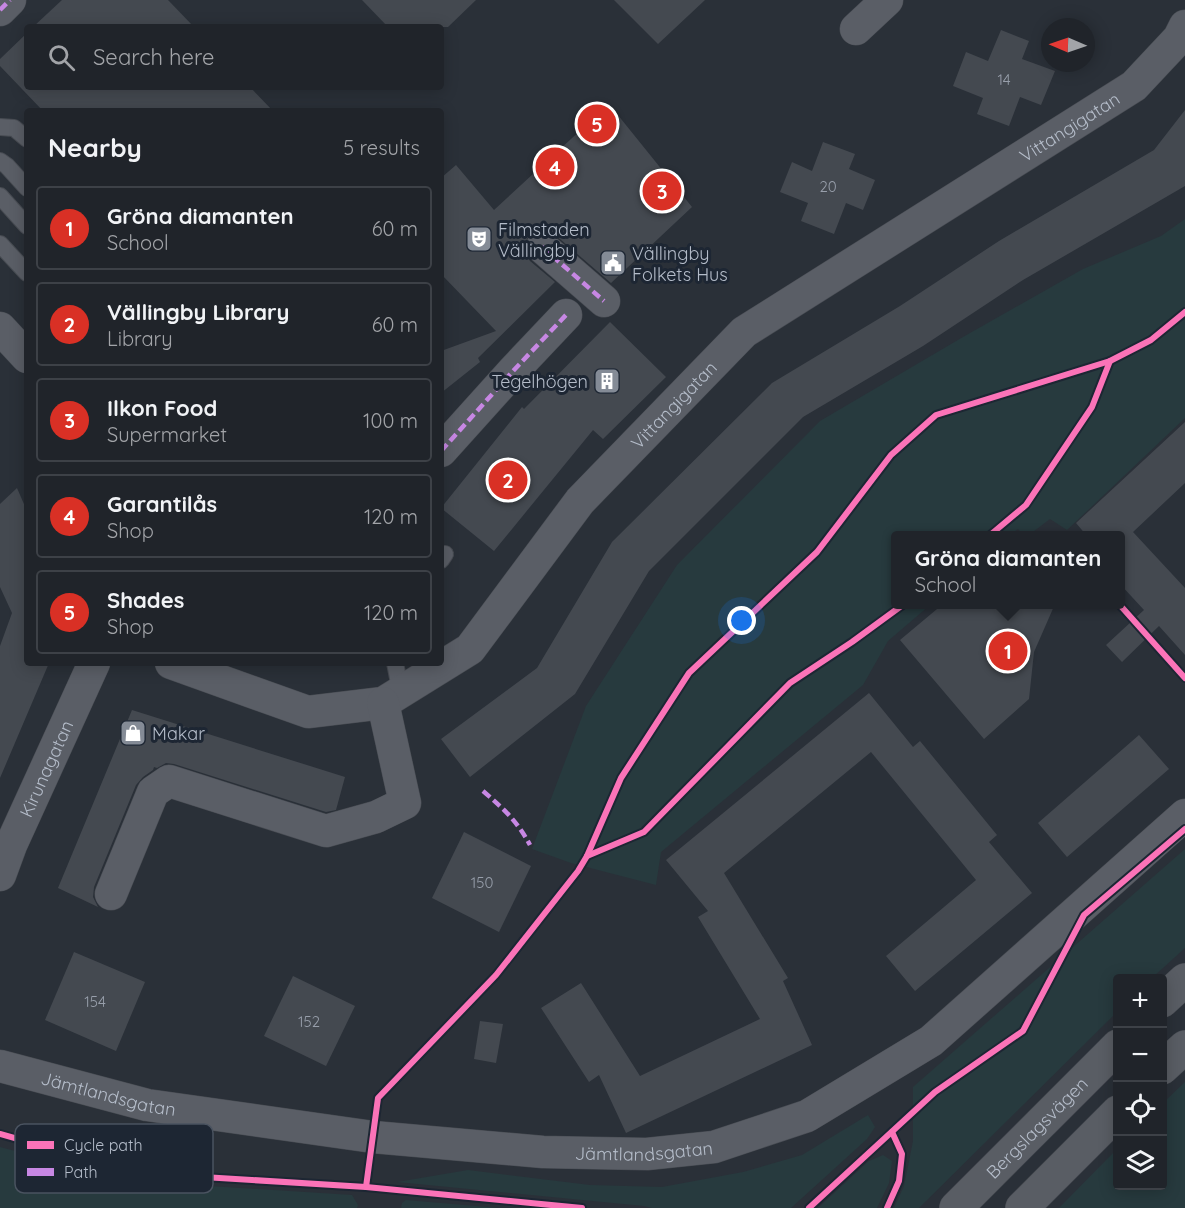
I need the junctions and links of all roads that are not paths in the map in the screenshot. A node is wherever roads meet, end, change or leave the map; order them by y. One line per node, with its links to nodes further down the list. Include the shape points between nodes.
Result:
1 (10, 0): 3 (street)
2 (887, 0): 5 (street)
3 (0, 10)
4 (1185, 26): 20 (street, Vittangigatan, via 1179,38 1134,86 744,332 580,501 470,649)
5 (856, 29)
6 (0, 127): 7 (lane, via 14,128)
7 (24, 136)
8 (0, 161): 9 (lane)
9 (24, 185)
10 (0, 196): 11 (lane)
11 (24, 223)
12 (0, 244): 14 (lane)
13 (542, 247): 15 (street)
14 (24, 270)
15 (604, 302)
16 (566, 315): 19 (street)
17 (0, 328): 18 (street)
18 (24, 354)
19 (444, 449)
20 (444, 661)
21 (93, 666): 26 (street, Kirunagatan)
22 (179, 666): 24 (street, Vittangigatan, via 309,712)
23 (435, 666): 24 (street, Vittangigatan)
24 (393, 686): 27 (street, via 405,803 376,817 326,831 169,781 153,792)
25 (1185, 815): 33 (street, Jämtlandsgatan, via 931,1041 807,1116 714,1147 647,1154 592,1154 373,1137 147,1105)
26 (0, 875)
27 (111, 894)
28 (1185, 980): 29 (main road)
29 (1167, 996)
30 (1185, 1047): 32 (main road)
31 (1113, 1051): 35 (main road, Bergslagsvägen)
32 (1167, 1063)
33 (0, 1066)
34 (1113, 1117): 36 (main road)
35 (956, 1208)
36 (1022, 1208)

